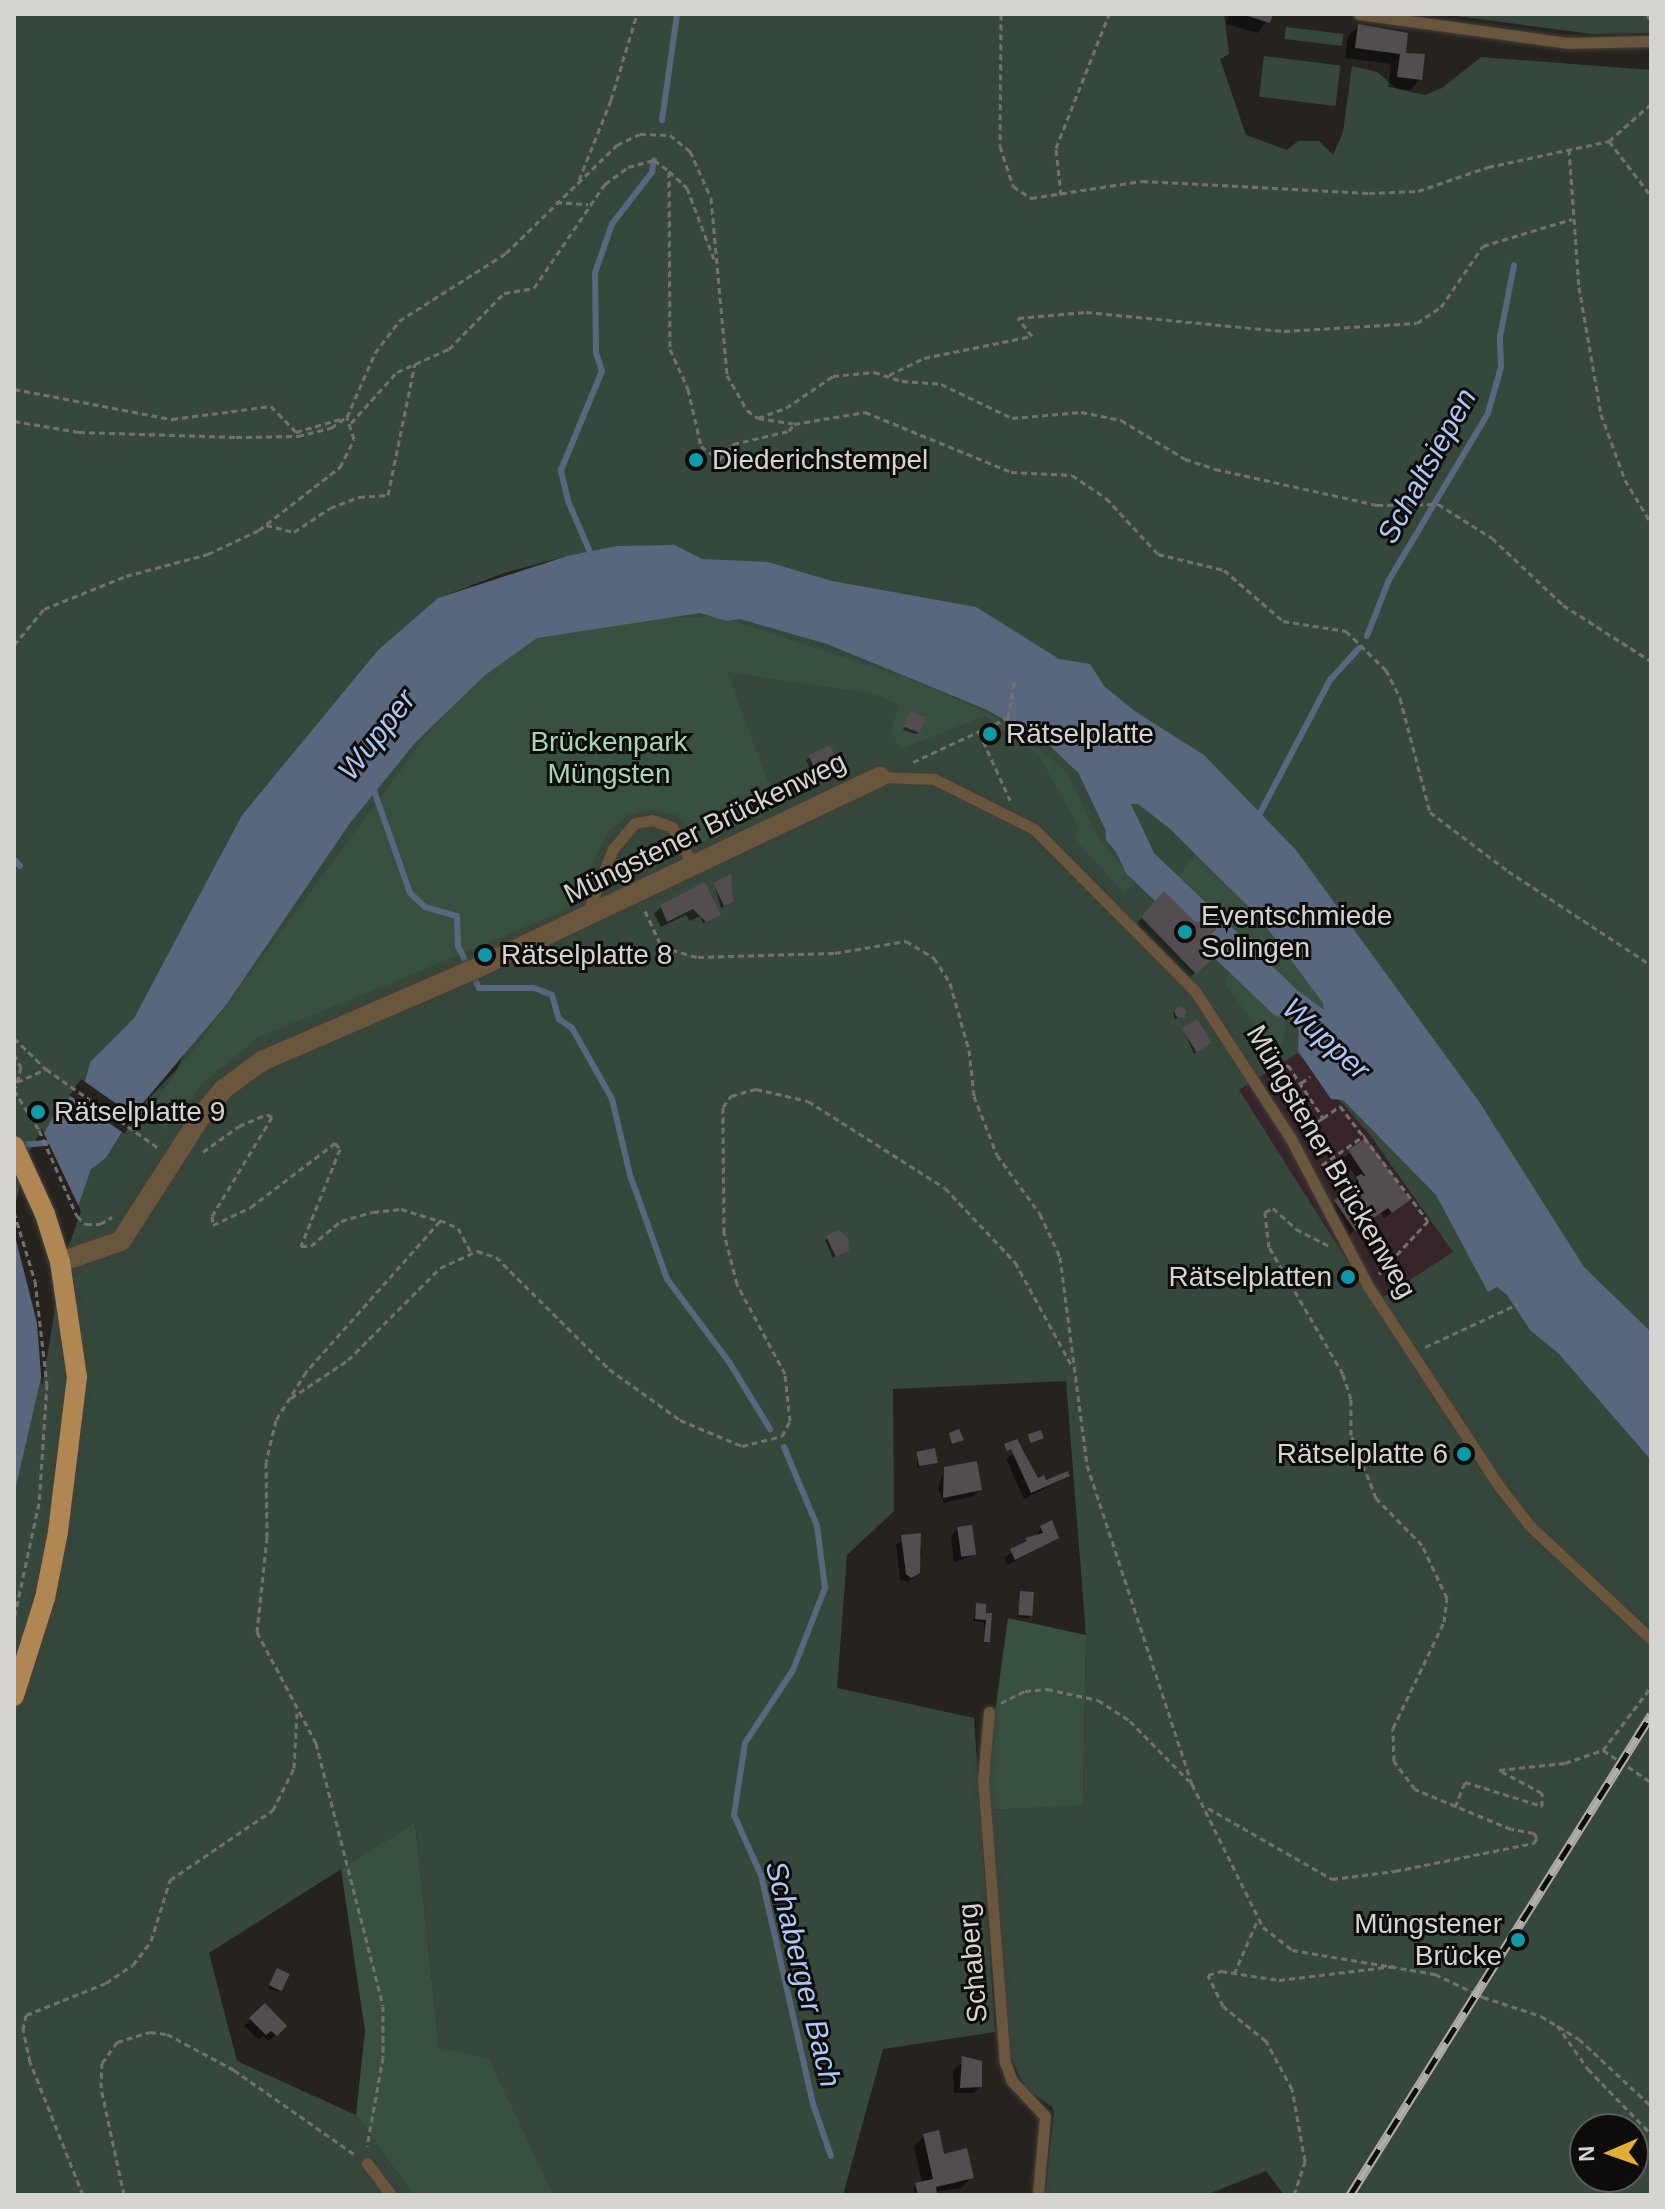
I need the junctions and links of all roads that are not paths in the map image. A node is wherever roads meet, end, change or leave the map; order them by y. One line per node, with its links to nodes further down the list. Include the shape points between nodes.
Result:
1 (1359, 14): 2 (lane, via 1569,43)
2 (1651, 41)
3 (880, 777): 4 (street, Müngstener Brückenweg); 8 (lane, Müngstener Brückenweg, via 934,779 1018,818 1062,851 1195,991 1309,1174 1368,1286 1530,1526)
4 (693, 865): 5 (street, Müngstener Brückenweg); 5 (lane, via 672,827 652,820 635,823 608,859)
5 (585, 918): 7 (street, Müngstener Brückenweg, via 285,1048 242,1073 212,1101 121,1241)
6 (14, 1146): 7 (main road)
7 (60, 1262): 9 (main road, via 74,1342 75,1412 45,1598)
8 (1651, 1639)
9 (14, 1696)
10 (989, 1712): 13 (lane, Schaberg, via 984,1804 1005,2062 1012,2081 1045,2116)
11 (367, 2163): 12 (lane)
12 (391, 2195)
13 (1038, 2195)

